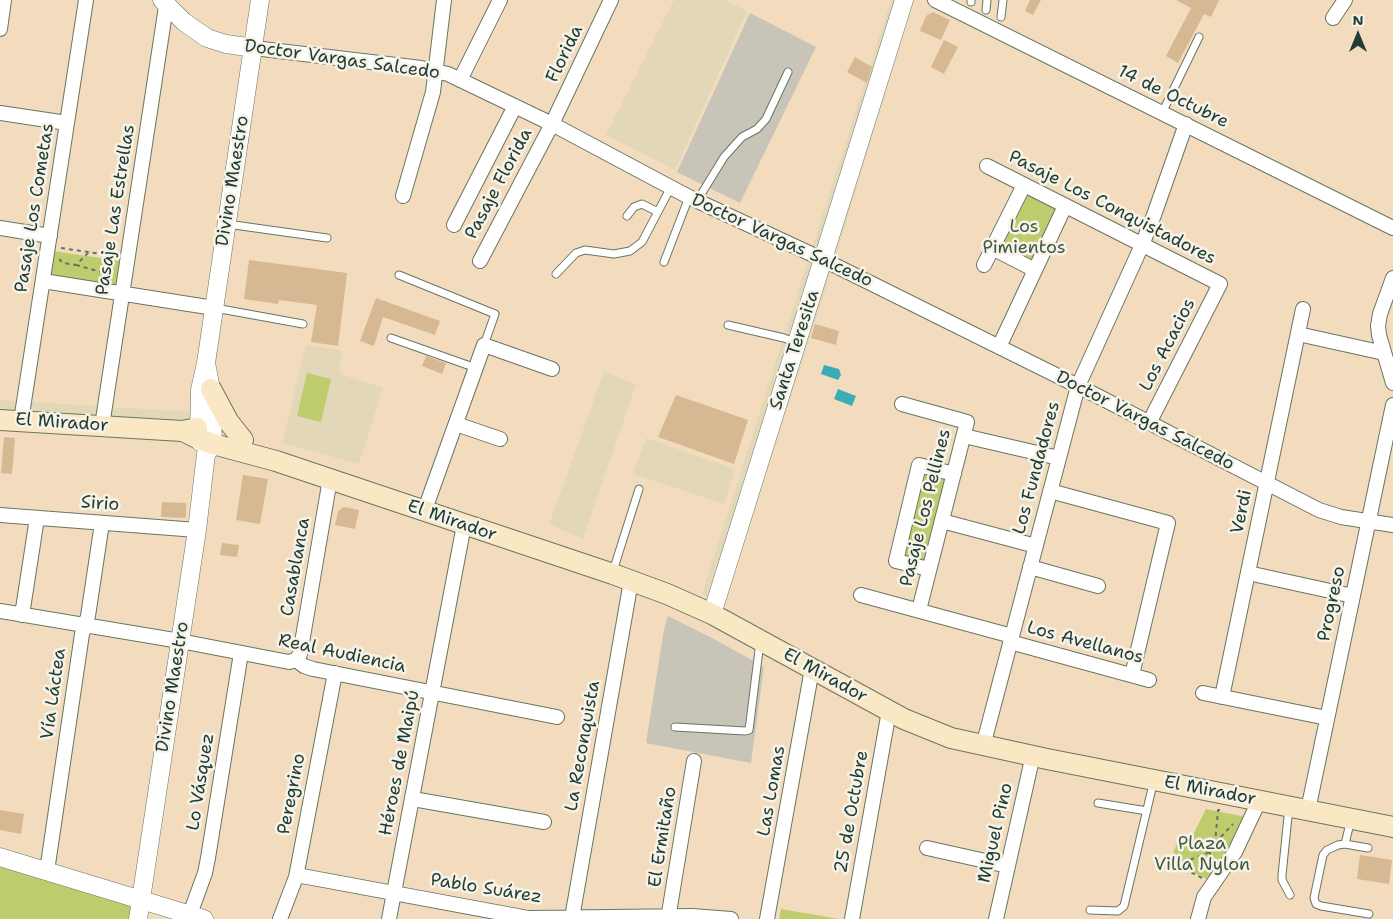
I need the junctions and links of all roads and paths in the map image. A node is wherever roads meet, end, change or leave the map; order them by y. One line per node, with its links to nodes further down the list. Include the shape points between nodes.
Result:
1 (4, 0): 16 (street)
2 (86, 0): 25 (street, Pasaje Los Cometas)
3 (260, 0): 18 (street, Divino Maestro)
4 (444, 0): 19 (street)
5 (500, 0): 21 (street)
6 (612, 0): 26 (street, Florida)
7 (904, 0): 46 (street, Santa Teresita)
8 (936, 0): 23 (street, 14 de Octubre)
9 (987, 0): 13 (lane)
10 (1003, 0): 14 (lane)
11 (1345, 0): 15 (street)
12 (166, 1): 18 (street, Doctor Vargas Salcedo, via 191,28 207,38); 45 (street, Pasaje Las Estrellas)
13 (986, 10)
14 (1001, 17)
15 (1333, 18)
16 (0, 28)
17 (1199, 37): 23 (lane)
18 (254, 48): 19 (street, Doctor Vargas Salcedo); 36 (street, Divino Maestro)
19 (435, 70): 21 (street, Doctor Vargas Salcedo); 31 (street, via 434,92)
20 (788, 72): 32 (lane, via 766,119 757,129 742,137)
21 (460, 80): 22 (street, Doctor Vargas Salcedo)
22 (515, 106): 26 (street, Doctor Vargas Salcedo); 37 (street)
23 (1162, 112): 27 (street, 14 de Octubre)
24 (0, 113): 25 (street)
25 (67, 123): 41 (street, Pasaje Los Cometas)
26 (552, 124): 30 (street, Doctor Vargas Salcedo); 47 (street, Pasaje Florida)
27 (1186, 124): 39 (street, 14 de Octubre); 42 (street, Los Fundadores)
28 (987, 166): 29 (street, Pasaje Los Conquistadores)
29 (1024, 185): 33 (street, Pasaje Los Conquistadores); 43 (street)
30 (671, 187): 32 (street, Doctor Vargas Salcedo); 34 (lane)
31 (403, 196)
32 (693, 199): 46 (street, Doctor Vargas Salcedo); 48 (lane)
33 (1065, 206): 42 (street, Pasaje Los Conquistadores); 51 (street)
34 (658, 212): 35 (lane, via 642,204 634,207); 52 (lane, via 642,242 630,251 614,254 585,250 576,253)
35 (627, 216)
36 (227, 224): 40 (lane); 58 (street, Divino Maestro)
37 (454, 225)
38 (0, 228): 41 (street)
39 (1393, 228)
40 (327, 238)
41 (50, 243): 44 (path); 49 (path, via 52,252 62,263); 55 (street, Pasaje Los Cometas)
42 (1142, 245): 56 (street, Pasaje Los Conquistadores); 72 (street, Los Fundadores)
43 (992, 248): 50 (street); 51 (street)
44 (89, 252): 45 (path); 49 (path)
45 (128, 258): 57 (street, Pasaje Las Estrellas)
46 (824, 260): 64 (street, Santa Teresita); 66 (street, Doctor Vargas Salcedo)
47 (480, 261)
48 (664, 262)
49 (76, 265): 57 (path, via 105,273)
50 (984, 265)
51 (1035, 270): 66 (street)
52 (556, 274)
53 (399, 275): 65 (lane, via 496,314)
54 (1393, 278): 67 (street, via 1379,320 1378,331)
55 (43, 281): 57 (street); 77 (street, Pasaje Los Cometas)
56 (1220, 284): 78 (street, Los Acacios)
57 (120, 292): 58 (street); 80 (street, Pasaje Las Estrellas)
58 (214, 308): 60 (lane); 68 (street, Divino Maestro)
59 (1303, 309): 62 (street, Verdi)
60 (303, 324)
61 (728, 325): 64 (lane)
62 (1298, 334): 67 (street); 89 (street, Verdi)
63 (391, 338): 69 (lane)
64 (797, 343): 111 (street, Santa Teresita)
65 (484, 346): 69 (street); 70 (street)
66 (999, 347): 72 (street, Doctor Vargas Salcedo)
67 (1384, 352): 71 (street)
68 (206, 363): 73 (street, Divino Maestro); 82 (street, Divino Maestro, via 200,390)
69 (476, 368): 79 (street)
70 (552, 369)
71 (1393, 382)
72 (1078, 386): 78 (street, Doctor Vargas Salcedo); 85 (street, Los Fundadores)
73 (211, 389): 82 (street, Divino Maestro); 84 (main road, via 228,421)
74 (902, 404): 81 (street, Pasaje Los Pellines, via 967,422)
75 (1393, 405): 96 (street, Progreso)
76 (0, 420): 77 (main road, El Mirador)
77 (21, 421): 80 (main road, El Mirador)
78 (1149, 423): 89 (street, Doctor Vargas Salcedo)
79 (456, 424): 83 (street); 92 (street)
80 (102, 426): 82 (main road, El Mirador)
81 (964, 436): 85 (street); 87 (street, Pasaje Los Pellines)
82 (202, 438): 84 (main road, El Mirador); 86 (main road, El Mirador); 100 (street, Divino Maestro)
83 (500, 439)
84 (243, 440): 86 (main road, El Mirador)
85 (1059, 458): 91 (street, Los Fundadores)
86 (276, 461): 88 (main road, El Mirador)
87 (954, 474): 95 (street, Pasaje Los Pellines); 103 (street, via 919,464 896,561)
88 (330, 480): 92 (main road, El Mirador); 118 (street, Casablanca, via 300,654)
89 (1267, 483): 96 (street, Doctor Vargas Salcedo, via 1319,510); 104 (street, Verdi)
90 (639, 489): 105 (lane)
91 (1050, 491): 101 (street, Los Fundadores); 121 (street, via 1168,523)
92 (424, 512): 98 (main road, El Mirador)
93 (0, 515): 94 (street, Sirio)
94 (37, 518): 97 (street, Sirio); 112 (street)
95 (942, 521): 101 (street); 103 (street, Pasaje Los Pellines)
96 (1369, 521): 99 (street, Doctor Vargas Salcedo); 108 (street, Progreso)
97 (102, 523): 100 (street, Sirio); 113 (street, Vía Láctea)
98 (464, 525): 105 (main road, El Mirador); 123 (street, Héroes de Maipú)
99 (1393, 525)
100 (197, 530): 116 (street, Divino Maestro)
101 (1036, 546): 102 (street, Los Fundadores)
102 (1030, 568): 106 (street); 114 (street, Los Fundadores)
103 (929, 569): 109 (street, Pasaje Los Pellines)
104 (1248, 573): 108 (street); 125 (street, Verdi)
105 (622, 577): 111 (main road, El Mirador); 159 (street, La Reconquista)
106 (1098, 586)
107 (861, 595): 109 (street, Los Avellanos)
108 (1353, 596): 128 (street, Progreso)
109 (919, 610): 114 (street, Los Avellanos)
110 (0, 612): 112 (street, Real Audiencia)
111 (712, 614): 115 (main road, El Mirador)
112 (22, 615): 113 (street, Real Audiencia)
113 (85, 626): 116 (street, Real Audiencia); 150 (street, Vía Láctea)
114 (1011, 639): 121 (street, Los Avellanos); 130 (street, Los Fundadores)
115 (760, 640): 119 (main road, El Mirador); 129 (lane, via 748,730)
116 (180, 641): 117 (street, Real Audiencia); 155 (street, Divino Maestro)
117 (241, 653): 118 (street, Real Audiencia, via 289,662); 158 (street, Lo Vásquez)
118 (296, 660): 120 (street, Real Audiencia, via 308,668)
119 (812, 669): 126 (main road, El Mirador); 165 (street, Las Lomas)
120 (335, 673): 123 (street, Real Audiencia); 151 (street, Peregrino)
121 (1132, 675): 122 (street, Los Avellanos)
122 (1149, 680)
123 (432, 692): 127 (street, Real Audiencia); 134 (street, Héroes de Maipú)
124 (1203, 693): 125 (street)
125 (1222, 697): 128 (street)
126 (890, 711): 130 (main road, El Mirador, via 935,732); 166 (street, 25 de Octubre)
127 (557, 717)
128 (1327, 718): 137 (street, Progreso)
129 (675, 727)
130 (983, 746): 131 (main road, El Mirador)
131 (1033, 756): 133 (main road, El Mirador); 149 (street, Miguel Pino)
132 (694, 761): 160 (street, El Ermitaño)
133 (1154, 780): 136 (main road, El Mirador); 138 (lane)
134 (413, 799): 141 (street); 153 (street, Héroes de Maipú)
135 (1098, 803): 138 (lane)
136 (1255, 808): 137 (main road, El Mirador); 143 (street); 144 (path, via 1244,814)
137 (1298, 809): 140 (main road, El Mirador); 154 (lane, via 1282,875)
138 (1147, 811): 156 (lane, via 1124,906 1118,911)
139 (1226, 811): 144 (path, via 1218,810)
140 (1351, 819): 142 (main road, El Mirador); 145 (lane)
141 (544, 822)
142 (1393, 827)
143 (1240, 841): 144 (path); 152 (street)
144 (1215, 843): 152 (path, via 1210,852 1179,866)
145 (1345, 844): 147 (lane); 157 (lane, via 1331,847 1323,855 1315,902 1321,906)
146 (927, 848): 149 (street)
147 (1368, 848)
148 (0, 857): 150 (street)
149 (1008, 866): 167 (street, Miguel Pino)
150 (47, 871): 155 (street)
151 (296, 877): 153 (street, Pablo Suárez); 162 (street, Peregrino)
152 (1213, 884): 168 (street, via 1204,897)
153 (394, 892): 159 (street, Pablo Suárez, via 517,916); 163 (street, Héroes de Maipú)
154 (1290, 895)
155 (141, 899): 158 (street); 161 (street, Divino Maestro)
156 (1090, 910)
157 (1369, 914)
158 (197, 917)
159 (572, 918): 160 (street, Pablo Suárez)
160 (669, 918): 164 (street, Pablo Suárez)
161 (138, 919)
162 (280, 919)
163 (389, 919)
164 (732, 919)
165 (767, 919)
166 (852, 919)
167 (996, 919)
168 (1198, 919)

